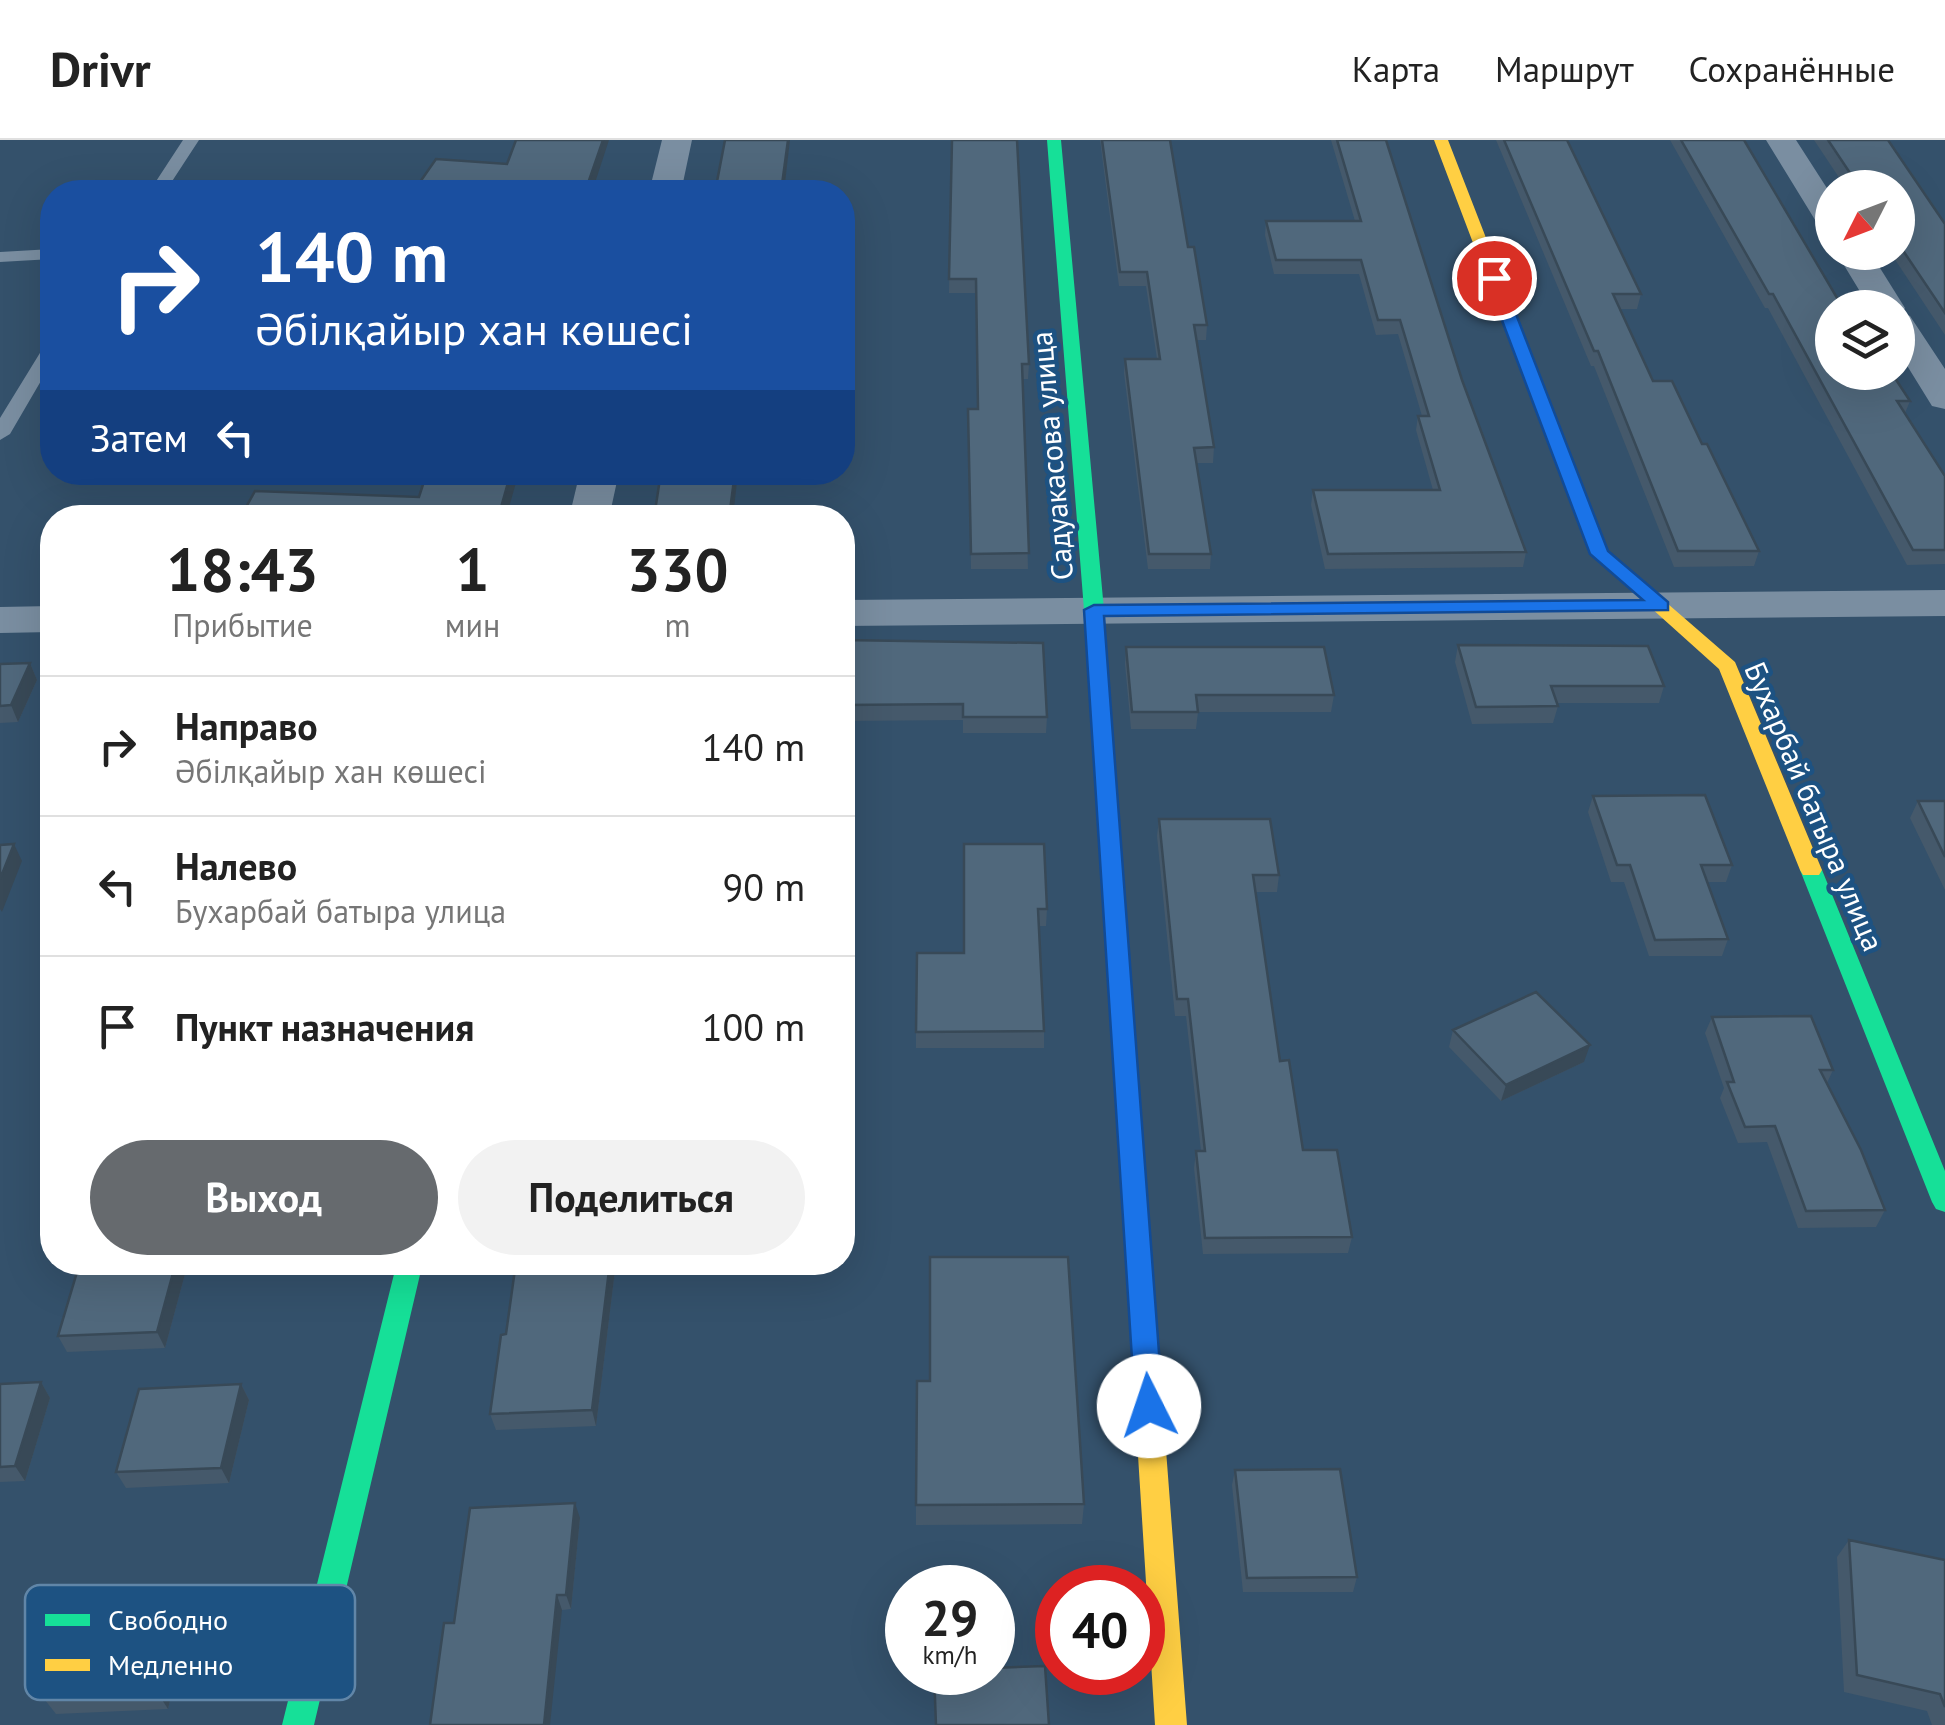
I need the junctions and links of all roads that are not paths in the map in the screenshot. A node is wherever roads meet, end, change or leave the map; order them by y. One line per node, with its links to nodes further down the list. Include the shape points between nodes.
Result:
1 (190, 140): 6 (lane)
2 (677, 140): 7 (street)
3 (1054, 140): 19 (street, Садуакасова улица)
4 (1441, 140): 18 (street, Бухарбай батыра улица, via 1600,554)
5 (1781, 140): 8 (street)
6 (165, 180)
7 (667, 180)
8 (1815, 194)
9 (40, 254): 10 (lane)
10 (0, 256)
11 (1915, 350): 15 (street)
12 (40, 366): 13 (lane)
13 (27, 386): 14 (lane); 16 (lane)
14 (40, 386)
15 (1945, 398)
16 (0, 434)
17 (1945, 603): 18 (street)
18 (1661, 606): 19 (street); 23 (street, Бухарбай батыра улица, via 1728,666)
19 (1094, 610): 20 (street); 28 (street, Садуакасова улица)
20 (855, 612)
21 (40, 619): 22 (street)
22 (0, 620)
23 (1945, 1202)
24 (407, 1275): 25 (street)
25 (332, 1585)
26 (304, 1700): 27 (street)
27 (298, 1725)
28 (1171, 1725)

